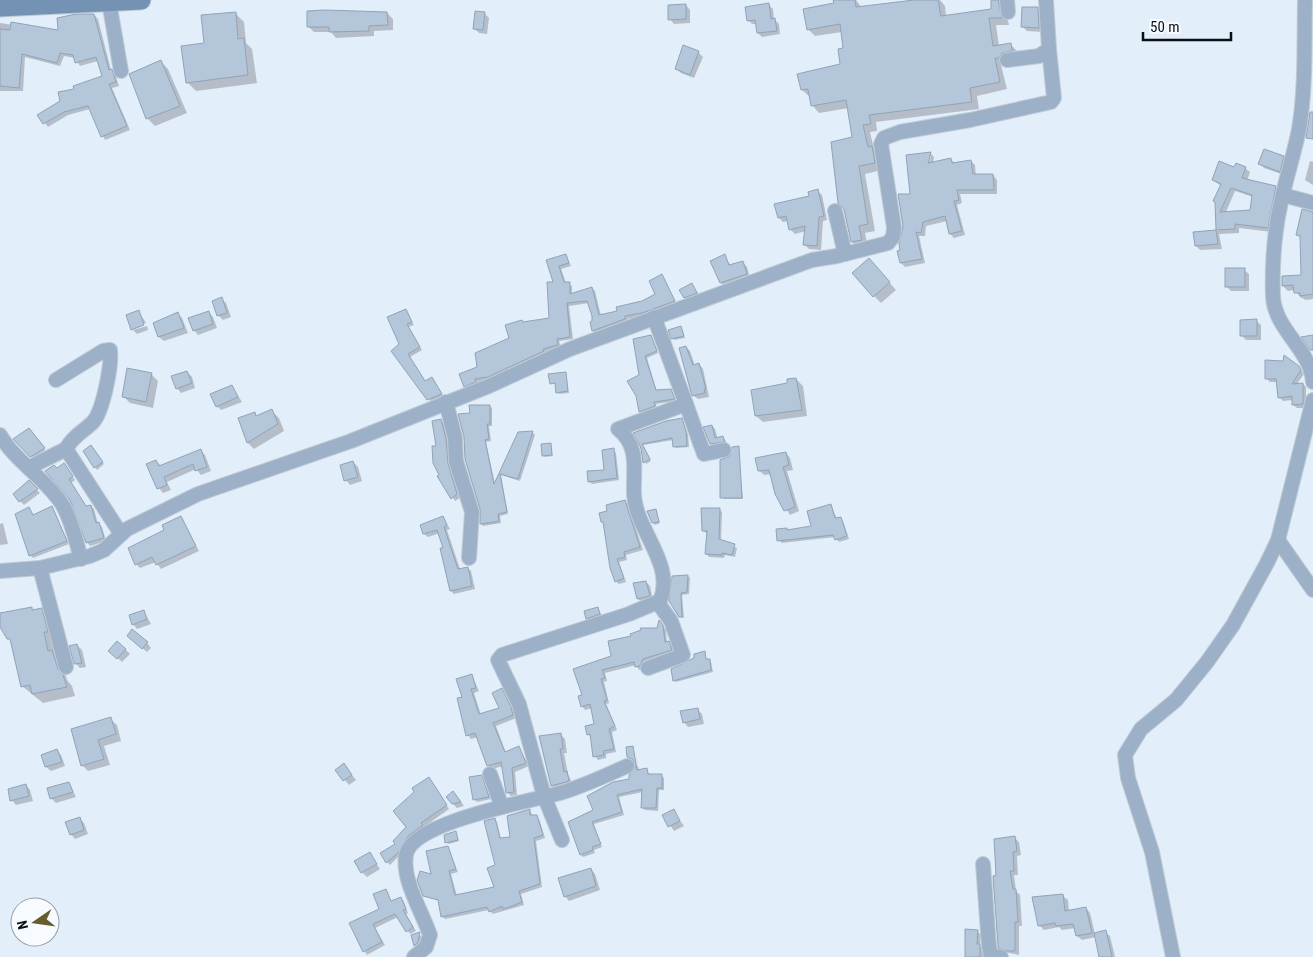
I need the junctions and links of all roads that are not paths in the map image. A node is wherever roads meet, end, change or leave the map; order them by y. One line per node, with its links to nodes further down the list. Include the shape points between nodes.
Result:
1 (141, 0): 4 (street)
2 (1046, 0): 6 (street)
3 (1305, 0): 9 (street, via 1299,129)
4 (109, 2): 5 (street); 8 (street)
5 (0, 7)
6 (1049, 49): 7 (street, via 1039,56); 12 (street, via 1054,98 1051,102 884,138 881,144 893,237 888,243 875,248)
7 (1007, 60)
8 (121, 71)
9 (1283, 195): 10 (street); 15 (street, via 1274,255 1273,298 1276,312 1309,366)
10 (1313, 203)
11 (835, 211): 12 (street)
12 (845, 254): 13 (street, via 812,260)
13 (654, 317): 17 (street); 18 (street)
14 (56, 380): 20 (street, via 103,351 110,350 110,365 97,417 75,435)
15 (1313, 382)
16 (1313, 400): 24 (street)
17 (446, 402): 23 (street, via 351,442 198,494); 25 (street, via 455,438 456,461 472,512)
18 (686, 404): 21 (street, via 704,454); 30 (street, via 618,429 624,434 633,454 636,469 634,502 660,566 663,591)
19 (0, 435): 22 (street, via 14,454)
20 (66, 449): 22 (street); 23 (street)
21 (724, 450)
22 (30, 467): 26 (street, via 63,506)
23 (121, 534): 26 (street, via 104,550)
24 (1278, 540): 29 (street); 41 (street, via 1233,625 1207,662 1176,700 1141,729 1125,755 1128,778 1152,852)
25 (469, 558)
26 (81, 559): 27 (street)
27 (40, 568): 28 (street); 31 (street)
28 (0, 571)
29 (1313, 590)
30 (658, 603): 32 (street, via 671,621 682,655); 35 (street, via 502,655 498,660 519,704)
31 (66, 667)
32 (648, 668)
33 (627, 766): 35 (street, via 591,782)
34 (490, 774): 36 (street)
35 (544, 796): 36 (street); 37 (street)
36 (502, 807): 39 (street, via 440,826 410,846 406,857 409,877 430,935 426,947)
37 (562, 840)
38 (983, 864): 40 (street, via 988,946 991,956)
39 (414, 957)
40 (1001, 957)
41 (1173, 957)

